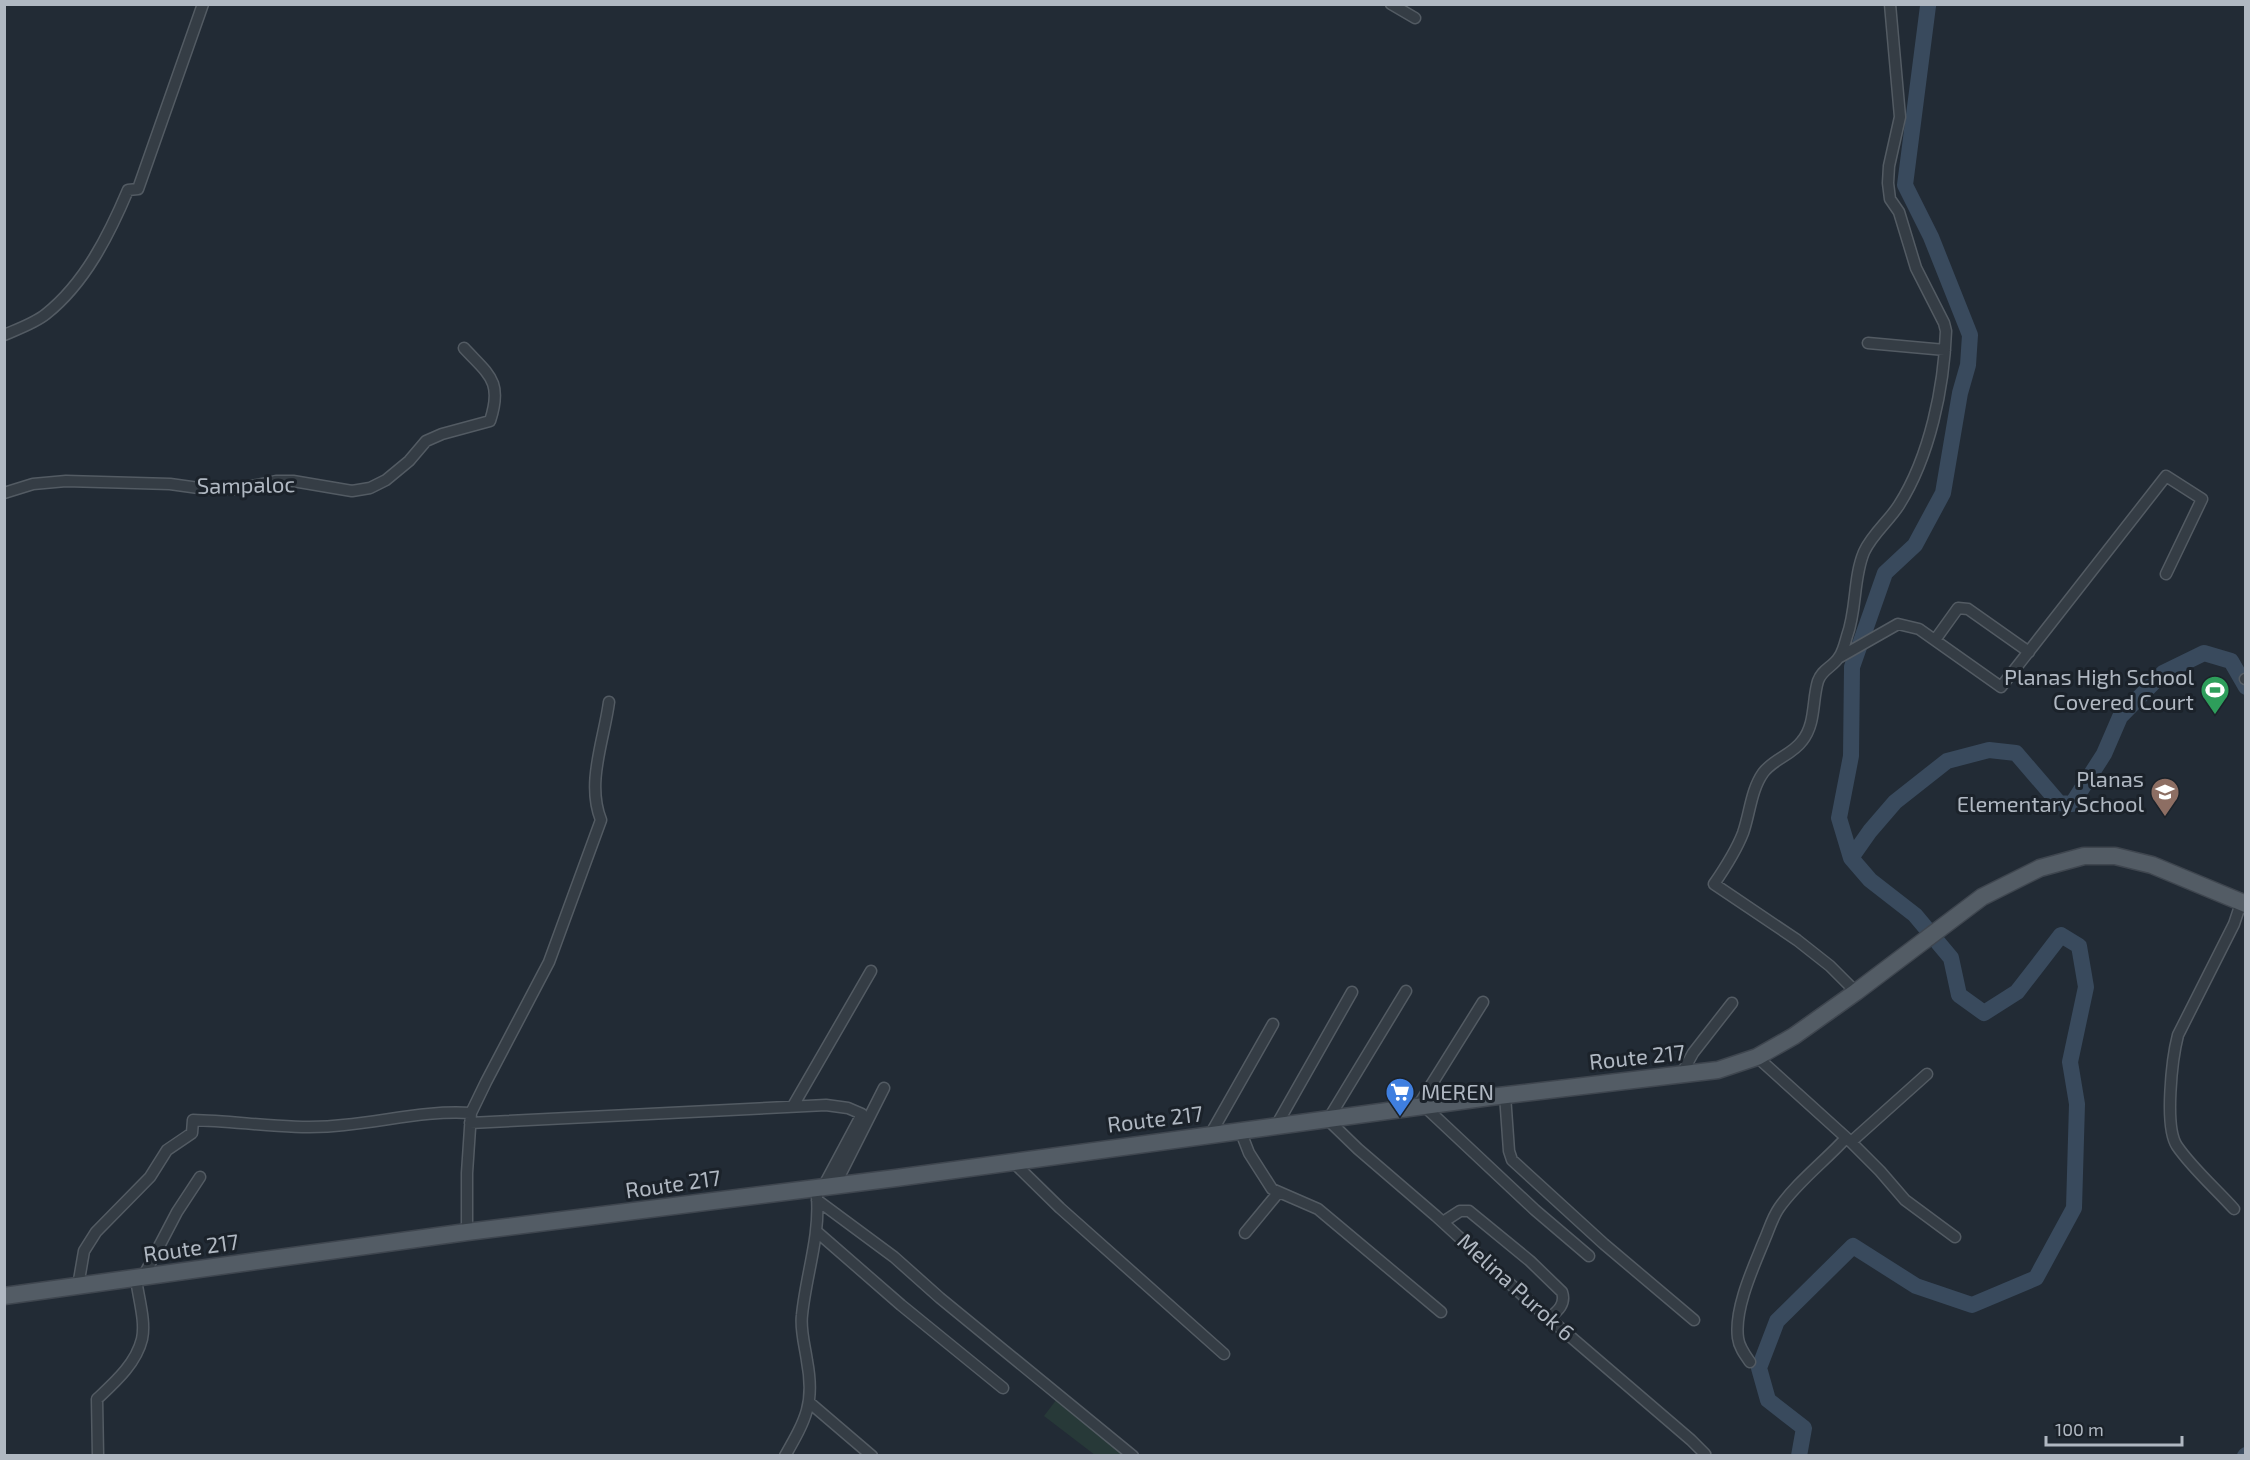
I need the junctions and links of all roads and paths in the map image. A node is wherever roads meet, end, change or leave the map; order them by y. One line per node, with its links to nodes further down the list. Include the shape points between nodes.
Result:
1 (203, 4): 5 (street, via 138,189 128,190 108,236 59,302 44,316)
2 (1391, 4): 4 (street)
3 (1890, 4): 8 (street, via 1900,117 1889,166 1890,199 1899,212 1916,268 1944,323)
4 (1415, 18)
5 (4, 335)
6 (1868, 343): 8 (street)
7 (464, 348): 9 (street, Sampaloc, via 496,389 490,421 426,441 409,461 370,488 352,491 292,481 206,489 66,481 33,484)
8 (1945, 350): 13 (street, via 1942,385 1922,457 1899,504 1865,551 1859,566 1849,633)
9 (4, 493)
10 (2166, 574): 12 (street, via 2202,499 2166,476)
11 (1935, 640): 12 (street, via 1958,608 1968,609); 12 (street, via 2001,687); 13 (street, via 1919,629 1898,624)
12 (2029, 652)
13 (1840, 657): 19 (street, via 1822,672 1812,718 1802,741 1764,772 1756,786 1743,832 1714,884 1797,940)
14 (609, 702): 30 (street, via 594,791 601,820 549,962)
15 (2243, 903): 19 (main road, Route 217, via 2152,865 2115,856 2084,856 2040,868 1982,897); 40 (street, via 2178,1035 2170,1115 2176,1146)
16 (871, 971): 28 (street)
17 (1407, 991): 31 (street)
18 (1352, 992): 32 (street)
19 (1856, 992): 23 (main road, Route 217)
20 (1483, 1002): 29 (street)
21 (1732, 1003): 25 (street)
22 (1273, 1024): 34 (street)
23 (1757, 1057): 25 (main road, Route 217, via 1718,1070); 35 (street)
24 (1927, 1074): 35 (street)
25 (1682, 1075): 27 (main road, Route 217)
26 (884, 1088): 38 (street)
27 (1505, 1095): 29 (main road, Route 217); 52 (street, via 1512,1160)
28 (793, 1106): 30 (street, via 659,1115); 38 (street, via 841,1106 862,1114)
29 (1421, 1106): 31 (main road, Route 217); 46 (street)
30 (471, 1118): 43 (street); 48 (street, via 447,1112 425,1113 316,1126 193,1120 192,1133 167,1150 150,1177 89,1242)
31 (1328, 1119): 32 (main road, Route 217); 41 (street, Melina Purok 6)
32 (1275, 1126): 33 (main road, Route 217)
33 (1240, 1130): 34 (main road, Route 217); 39 (street, via 1264,1179)
34 (1210, 1135): 36 (main road, Route 217)
35 (1848, 1140): 45 (street, via 1905,1200); 54 (street, via 1789,1196 1772,1222 1746,1284 1741,1310 1738,1339)
36 (1012, 1161): 38 (main road, Route 217); 53 (street)
37 (200, 1178): 47 (street)
38 (823, 1190): 42 (street); 43 (main road, Route 217); 60 (street, via 940,1298)
39 (1278, 1193): 44 (street); 50 (street, via 1318,1209)
40 (2234, 1209)
41 (1443, 1222): 51 (street, Melina Purok 6); 51 (street, via 1461,1211 1476,1214 1530,1261 1562,1292 1559,1310)
42 (816, 1231): 55 (street); 56 (street, via 801,1318)
43 (467, 1232): 47 (main road, Route 217)
44 (1245, 1233)
45 (1955, 1237)
46 (1589, 1256)
47 (140, 1278): 48 (main road, Route 217); 57 (street, via 142,1339 132,1361 97,1399)
48 (78, 1286): 49 (main road, Route 217)
49 (4, 1296)
50 (1441, 1312)
51 (1550, 1318): 61 (street, Melina Purok 6, via 1666,1417)
52 (1694, 1320)
53 (1224, 1354)
54 (1750, 1362)
55 (1003, 1388)
56 (810, 1403): 58 (street); 59 (street)
57 (98, 1455)
58 (785, 1455)
59 (872, 1455)
60 (1133, 1455)
61 (1704, 1455)

